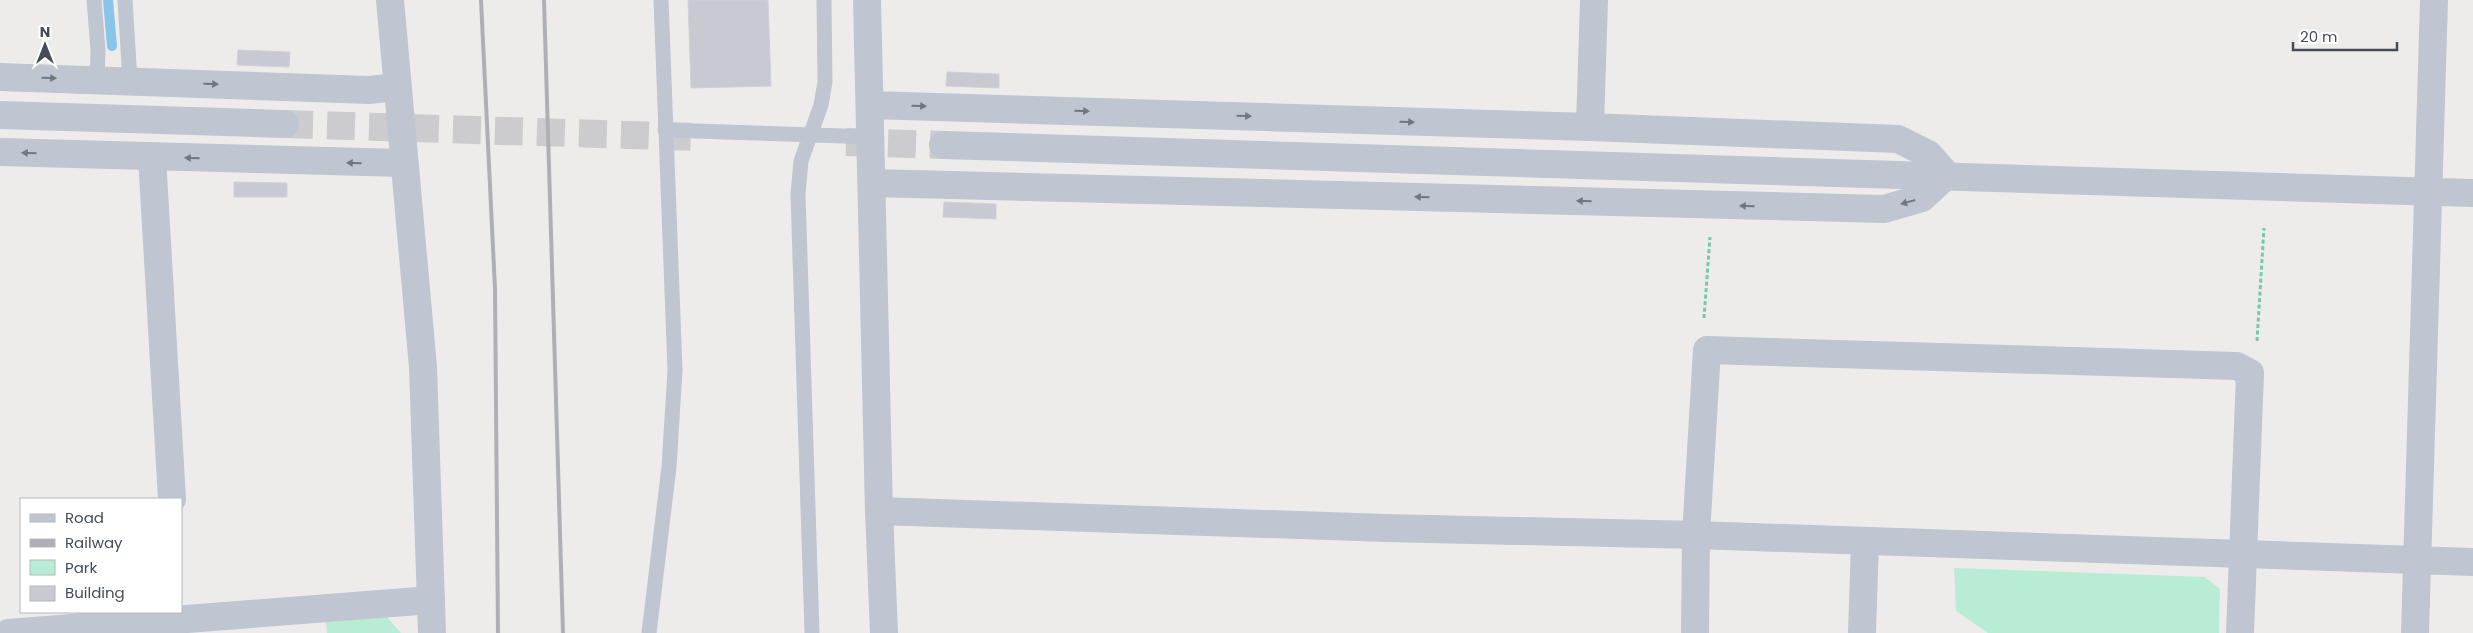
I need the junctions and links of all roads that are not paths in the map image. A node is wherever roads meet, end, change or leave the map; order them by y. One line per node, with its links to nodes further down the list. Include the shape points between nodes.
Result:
1 (94, 0): 10 (lane)
2 (126, 0): 11 (lane)
3 (390, 0): 12 (street)
4 (661, 0): 17 (lane)
5 (824, 0): 18 (lane, via 825,82)
6 (867, 0): 13 (street)
7 (1594, 0): 16 (street)
8 (2434, 0): 26 (street)
9 (0, 77): 10 (street, one-way to 10)
10 (97, 80): 11 (street)
11 (130, 81): 12 (street, one-way to 12, via 369,90)
12 (397, 87): 23 (street)
13 (871, 105): 16 (street, one-way to 16); 19 (street)
14 (0, 116): 15 (street)
15 (285, 124)
16 (1590, 127): 24 (street, via 1898,139 1928,154)
17 (665, 130): 18 (lane); 39 (lane, via 675,370 668,467)
18 (809, 134): 19 (lane); 40 (lane, via 801,161 798,194)
19 (872, 136): 25 (street)
20 (943, 145): 24 (street)
21 (0, 152): 22 (street, one-way to 21)
22 (152, 157): 23 (street, one-way to 22); 28 (street)
23 (403, 163): 35 (street, via 423,367)
24 (1947, 175): 25 (street, one-way to 25, via 1922,198 1884,209); 26 (street)
25 (873, 183): 29 (street)
26 (2428, 192): 27 (street); 33 (street)
27 (2473, 193)
28 (172, 498)
29 (879, 510): 30 (street, via 1377,528); 41 (street)
30 (1696, 535): 31 (street); 32 (street, via 1707,350 2237,366 2250,373); 42 (street)
31 (1866, 542): 32 (street); 43 (street)
32 (2244, 555): 33 (street); 44 (street)
33 (2418, 560): 34 (street); 45 (street)
34 (2473, 562)
35 (431, 600): 36 (street); 38 (street)
36 (179, 615): 37 (street)
37 (8, 633)
38 (432, 633)
39 (649, 633)
40 (812, 633)
41 (884, 633)
42 (1695, 633)
43 (1862, 633)
44 (2240, 633)
45 (2415, 633)

